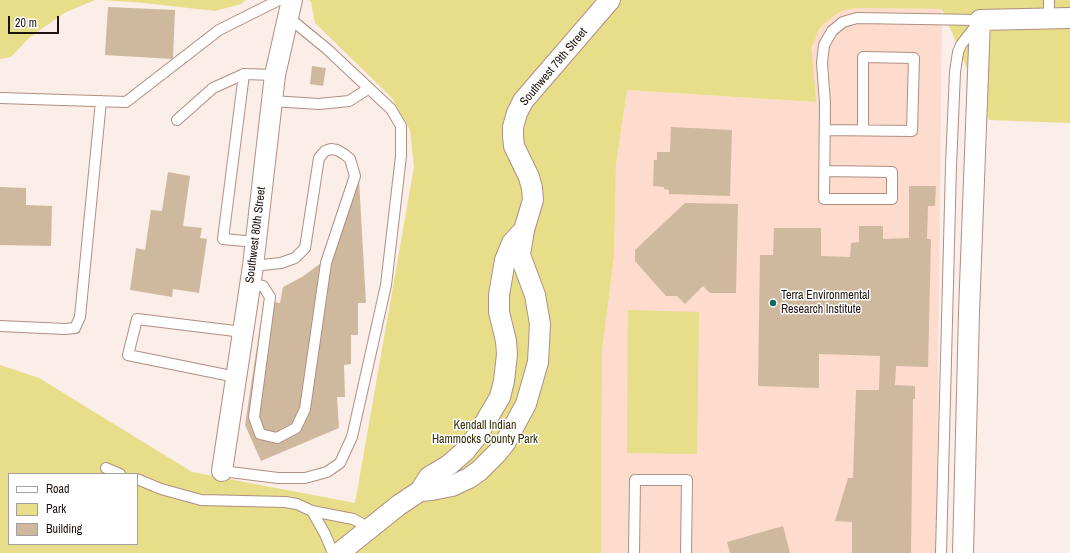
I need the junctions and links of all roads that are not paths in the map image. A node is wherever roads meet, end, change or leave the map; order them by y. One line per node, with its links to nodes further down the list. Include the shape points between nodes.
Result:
1 (610, 0): 16 (street, Southwest 79th Street, via 523,101 517,113 514,146 529,177 533,195)
2 (286, 6): 7 (street, Southwest 80th Street); 8 (lane); 10 (lane, via 219,30 126,102)
3 (1049, 9): 4 (street); 5 (street)
4 (1070, 18)
5 (980, 20): 13 (lane, via 857,18 836,26 827,37 822,63); 33 (lane, via 961,45 955,72); 34 (street)
6 (244, 74): 7 (lane); 12 (lane, via 213,88); 17 (lane, via 223,239)
7 (275, 75): 11 (street, Southwest 80th Street)
8 (368, 89): 11 (lane, via 349,101 319,104); 23 (lane, via 391,109 401,126 401,156 386,286 352,438 340,462 326,472 305,478 278,478)
9 (0, 98): 10 (lane)
10 (101, 101): 19 (lane, via 80,317 75,328)
11 (272, 101): 17 (street, Southwest 80th Street)
12 (177, 120)
13 (825, 130): 14 (lane); 15 (lane)
14 (863, 130): 14 (lane, via 912,131 914,58 863,57)
15 (825, 171): 15 (lane, via 824,199 892,199 892,172)
16 (524, 230): 26 (street, Southwest 79th Street, via 512,243 504,260 501,277 498,303 507,354 500,397 471,444 449,465 429,477); 26 (street, Southwest 79th Street, via 520,255 536,295 540,324 538,362 526,404 505,443 479,471 452,486)
17 (256, 242): 18 (street, Southwest 80th Street)
18 (252, 275): 18 (lane, via 294,258 305,248 319,158 331,149 344,154 350,159 355,176 326,263 305,409 296,428 277,438 260,434 254,417 270,297); 20 (street, Southwest 80th Street)
19 (0, 326)
20 (243, 332): 21 (street, Southwest 80th Street); 21 (lane, via 136,319 128,355)
21 (236, 377): 23 (street, Southwest 80th Street)
22 (106, 468): 24 (lane)
23 (222, 471)
24 (118, 473)
25 (138, 479): 27 (lane, via 161,490 201,500 285,502)
26 (420, 491): 28 (street, Southwest 79th Street)
27 (312, 511): 28 (lane, via 353,519); 29 (lane)
28 (370, 528): 30 (street, Southwest 79th Street)
29 (333, 553)
30 (339, 553)
31 (634, 553): 32 (lane, via 635,480 687,480)
32 (686, 553)
33 (941, 553)
34 (963, 553)

